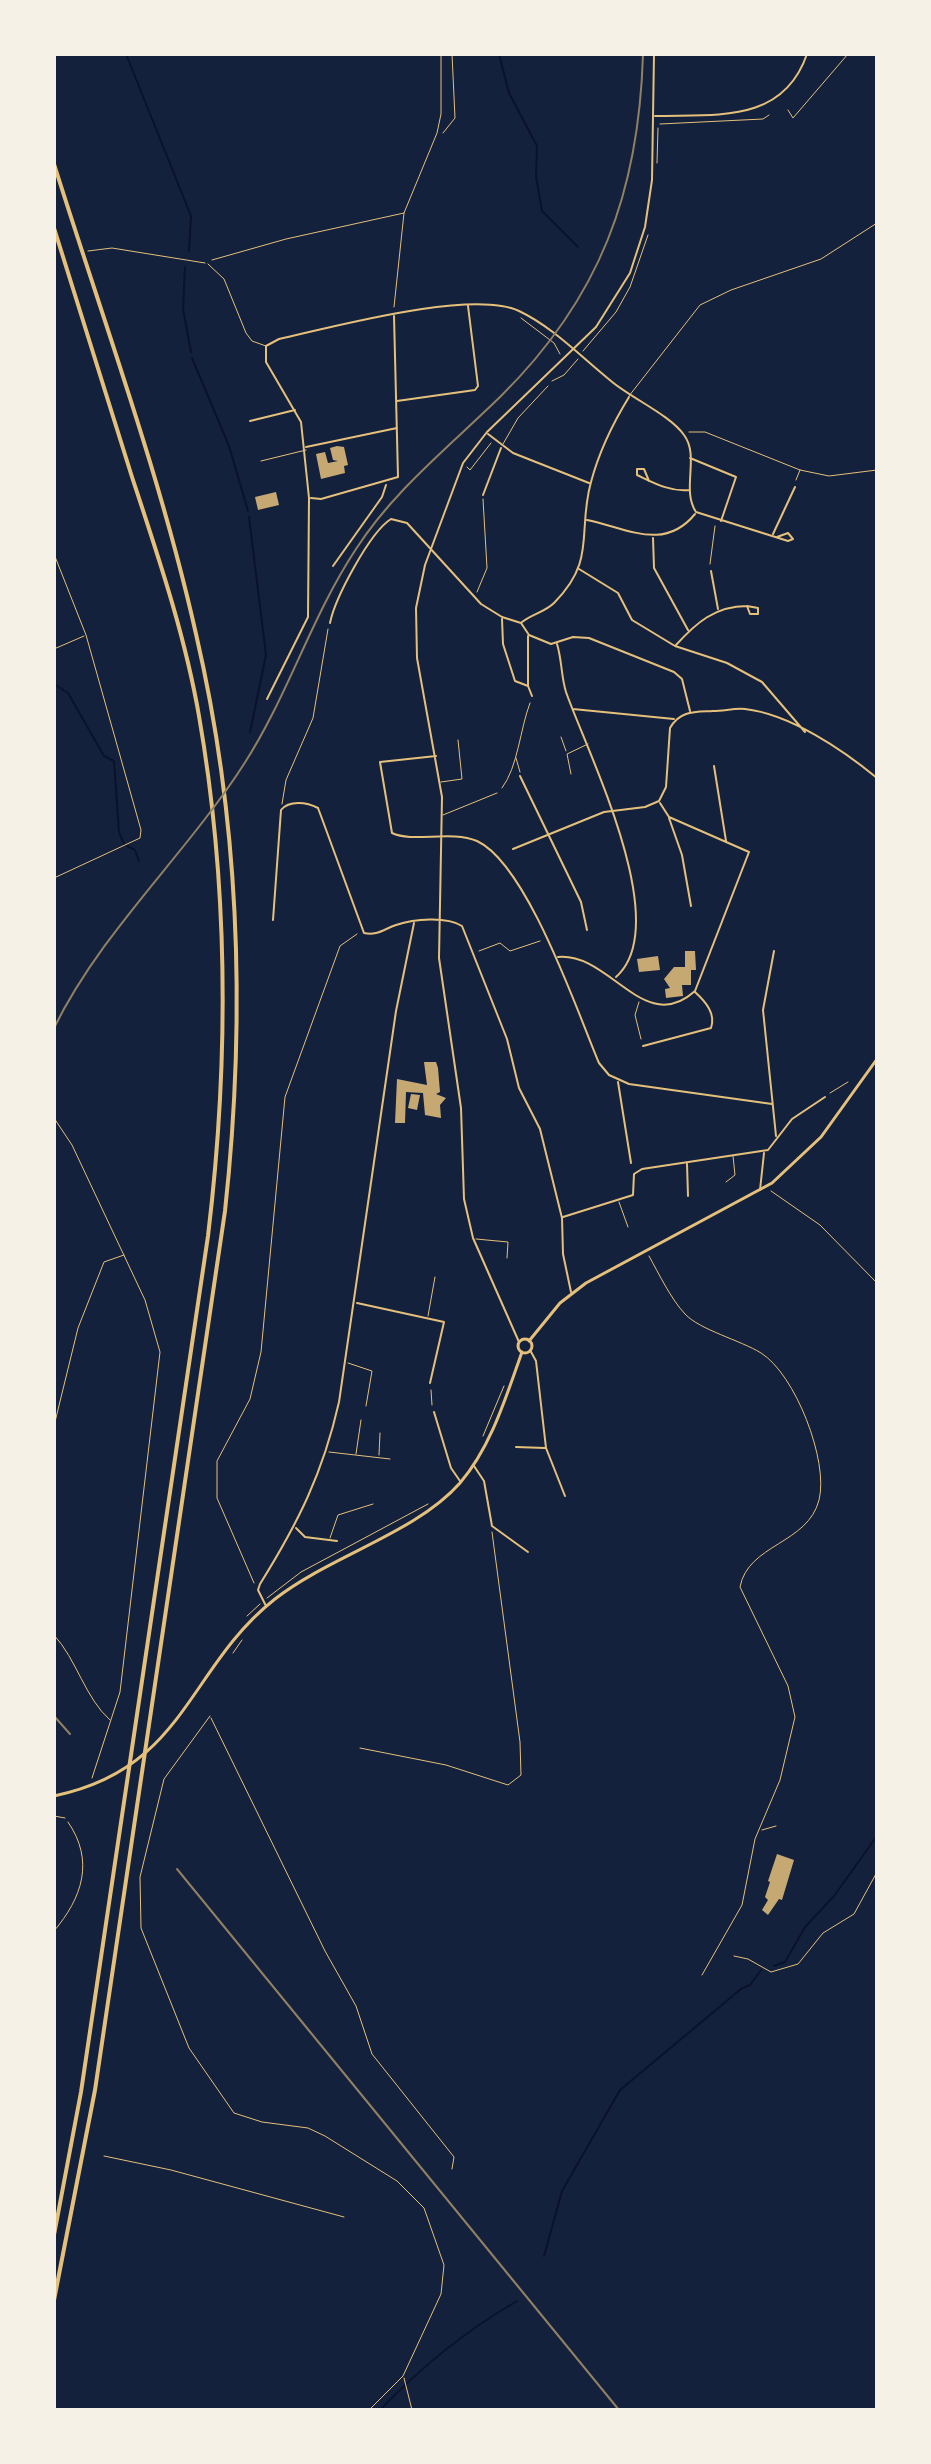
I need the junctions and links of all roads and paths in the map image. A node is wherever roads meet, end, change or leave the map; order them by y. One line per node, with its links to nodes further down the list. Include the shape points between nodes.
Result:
1 (441, 54): 12 (path, via 437,133)
2 (452, 54): 10 (path, via 455,118)
3 (654, 54): 8 (street)
4 (807, 54): 8 (street, via 791,86 762,107)
5 (848, 54): 6 (path, via 793,118)
6 (788, 110)
7 (769, 115): 9 (path)
8 (654, 116): 21 (street, via 652,180 636,260 610,310)
9 (658, 124)
10 (443, 133)
11 (54, 164): 193 (highway, via 177,556 206,680 225,798 237,985 227,1196 97,2077)
12 (404, 213): 16 (path, via 286,239); 18 (path)
13 (877, 223): 26 (lane, via 821,259 700,305)
14 (54, 228): 192 (highway, via 170,596 197,706 213,814 224,984 215,1178 81,2092)
15 (100, 248): 16 (path)
16 (208, 264): 20 (lane, via 224,279 252,341)
17 (467, 305): 18 (street); 21 (street, via 519,311); 27 (street, via 478,386)
18 (394, 316): 20 (street); 27 (street)
19 (519, 317): 23 (path, via 554,343)
20 (266, 346): 28 (street, via 266,362)
21 (574, 350): 22 (street); 23 (street)
22 (581, 355): 24 (path); 26 (street)
23 (564, 359): 24 (path); 31 (street)
24 (571, 368): 25 (path)
25 (548, 386): 34 (lane, via 518,418)
26 (629, 396): 32 (street); 43 (street)
27 (397, 401): 30 (street)
28 (296, 409): 29 (street); 35 (street)
29 (250, 421)
30 (399, 427): 35 (street); 42 (street, via 399,474)
31 (487, 432): 33 (street); 55 (street, via 455,478)
32 (684, 434): 36 (street); 39 (path, via 705,432)
33 (494, 440): 34 (street); 38 (path)
34 (502, 447): 43 (street); 46 (street)
35 (306, 449): 37 (lane); 47 (street)
36 (689, 458): 45 (street); 50 (street, via 736,477)
37 (261, 461)
38 (470, 470)
39 (800, 470): 40 (path, via 829,476); 44 (path)
40 (877, 470)
41 (649, 481): 45 (street)
42 (385, 483): 47 (street); 57 (street, via 382,497)
43 (590, 484): 49 (street)
44 (795, 487): 52 (street)
45 (690, 490): 48 (street)
46 (483, 495): 60 (path, via 487,568)
47 (309, 498): 74 (street, via 308,617)
48 (696, 512): 50 (street); 53 (street, via 679,530)
49 (586, 520): 53 (street); 58 (street)
50 (721, 521): 52 (street)
51 (715, 525): 59 (path)
52 (772, 535): 54 (street)
53 (653, 537): 66 (street, via 654,568)
54 (777, 537)
55 (430, 549): 60 (street); 64 (street, via 404,521 389,520 366,551); 83 (street, via 418,590 415,636)
56 (54, 554): 67 (path)
57 (333, 566)
58 (579, 569): 65 (street, via 554,604); 70 (street, via 618,593 632,620)
59 (711, 571): 62 (street)
60 (475, 598): 63 (street)
61 (747, 606): 62 (street)
62 (719, 610): 66 (street)
63 (502, 617): 65 (street); 72 (street, via 503,644 515,681)
64 (330, 623): 92 (path, via 313,718 286,780)
65 (521, 623): 68 (street)
66 (689, 632): 70 (street)
67 (86, 635): 71 (path); 100 (path, via 140,838)
68 (529, 635): 69 (street); 72 (street)
69 (557, 644): 75 (street); 76 (street, via 589,638 674,672 682,679)
70 (675, 646): 78 (street, via 727,663 762,682)
71 (54, 649)
72 (528, 686): 73 (street)
73 (532, 696): 84 (path)
74 (267, 699)
75 (573, 709): 77 (street); 81 (street)
76 (691, 712): 77 (street); 78 (street, via 744,709)
77 (675, 719): 91 (street, via 668,734 666,787)
78 (806, 733): 88 (street)
79 (561, 737): 82 (lane)
80 (458, 740): 89 (lane, via 462,779)
81 (588, 744): 82 (lane); 93 (street)
82 (567, 754): 86 (lane)
83 (436, 756): 89 (street); 97 (street, via 379,764 392,833)
84 (515, 756): 87 (path); 90 (path)
85 (714, 766): 98 (street)
86 (571, 774)
87 (520, 776): 96 (street)
88 (877, 778)
89 (441, 782): 94 (street)
90 (497, 793): 94 (lane)
91 (659, 801): 93 (street); 95 (street)
92 (282, 806): 102 (street); 106 (street, via 318,808)
93 (614, 809): 96 (street); 111 (street, via 635,929 631,956)
94 (443, 815): 97 (street)
95 (669, 817): 98 (street); 101 (street)
96 (548, 834): 99 (street); 105 (street, via 581,902)
97 (443, 835): 103 (street); 110 (street, via 474,840 499,856)
98 (725, 842): 112 (street, via 749,852)
99 (513, 849)
100 (54, 878)
101 (691, 906)
102 (273, 920)
103 (440, 920): 104 (street); 109 (street, via 462,926); 132 (street, via 441,987 461,1108 464,1199)
104 (414, 922): 106 (street, via 374,935); 139 (street, via 396,1011)
105 (587, 930)
106 (363, 931): 170 (path, via 340,946 285,1097 261,1352 250,1399 217,1461 217,1498)
107 (539, 941): 109 (path, via 510,951 500,943)
108 (774, 951): 119 (street, via 763,1010)
109 (474, 953): 130 (street, via 507,1039 519,1088 540,1129)
110 (556, 957): 111 (street, via 588,963); 116 (street, via 599,1063)
111 (615, 978): 113 (street)
112 (695, 991): 113 (street, via 673,1004); 114 (street, via 709,1008 711,1028)
113 (639, 1001): 114 (path, via 635,1015)
114 (643, 1046)
115 (877, 1059): 127 (main road, via 821,1137)
116 (618, 1081): 119 (street); 124 (street)
117 (848, 1082): 118 (path)
118 (825, 1097): 121 (street, via 792,1119)
119 (772, 1104): 121 (street)
120 (54, 1118): 134 (path)
121 (777, 1138): 122 (street)
122 (764, 1151): 123 (street); 127 (street)
123 (733, 1156): 125 (street); 126 (lane, via 735,1175)
124 (631, 1163)
125 (687, 1163): 128 (street); 129 (street, via 637,1170 635,1193)
126 (726, 1182)
127 (763, 1189): 133 (main road); 137 (path, via 820,1225)
128 (688, 1196)
129 (618, 1200): 130 (street); 131 (lane)
130 (562, 1218): 138 (street)
131 (628, 1227)
132 (473, 1238): 135 (lane, via 508,1242); 142 (street)
133 (647, 1250): 138 (main road); 184 (path, via 685,1315 775,1362 818,1457 821,1478 815,1512 798,1532 745,1569 740,1587 788,1686 795,1717 780,1780)
134 (124, 1255): 151 (path, via 104,1262 85,1305); 177 (path, via 154,1325 161,1365)
135 (507, 1258)
136 (435, 1277): 140 (lane)
137 (877, 1283)
138 (572, 1293): 141 (main road)
139 (355, 1303): 140 (street); 145 (street)
140 (428, 1318): 147 (street, via 444,1322)
141 (529, 1341): 142 (main road); 143 (main road)
142 (519, 1342): 144 (main road)
143 (530, 1350): 144 (main road); 155 (street, via 536,1361)
144 (522, 1352): 160 (main road)
145 (345, 1362): 148 (lane, via 370,1369); 156 (street)
146 (508, 1377): 153 (path)
147 (430, 1383): 149 (path)
148 (366, 1406)
149 (434, 1412): 161 (street, via 451,1468)
150 (361, 1420): 157 (lane)
151 (54, 1426)
152 (380, 1433): 158 (lane)
153 (482, 1439)
154 (516, 1447): 155 (street)
155 (546, 1448): 162 (street)
156 (326, 1452): 157 (lane); 166 (street)
157 (356, 1457): 158 (lane)
158 (379, 1458): 159 (lane)
159 (390, 1459)
160 (474, 1466): 161 (main road); 165 (street, via 484,1481)
161 (461, 1482): 172 (main road, via 424,1513 313,1573)
162 (565, 1496)
163 (436, 1498): 171 (path, via 301,1572)
164 (373, 1504): 167 (lane, via 338,1515)
165 (492, 1526): 169 (street); 178 (path, via 521,1775 508,1785 446,1765)
166 (295, 1527): 167 (street, via 305,1537); 170 (street)
167 (329, 1540): 168 (street)
168 (337, 1541)
169 (528, 1552)
170 (258, 1590): 171 (street)
171 (263, 1601): 172 (street); 173 (path)
172 (267, 1606): 180 (main road, via 233,1641 170,1729 146,1753 106,1778)
173 (247, 1616)
174 (54, 1635): 177 (path)
175 (242, 1640): 176 (path)
176 (233, 1653)
177 (112, 1721): 179 (path)
178 (360, 1748)
179 (91, 1779)
180 (54, 1796)
181 (54, 1816): 182 (lane)
182 (65, 1818): 186 (path, via 82,1850 83,1873 75,1904)
183 (776, 1826): 184 (path)
184 (759, 1829): 188 (path, via 742,1905)
185 (877, 1872): 187 (path, via 854,1914 823,1933 798,1964 771,1972)
186 (54, 1931)
187 (734, 1956)
188 (702, 1975)
189 (104, 2156): 191 (path)
190 (452, 2169): 194 (path, via 454,2157 372,2054 356,2006 210,1716 164,1779 138,1888 141,1928 189,2048 234,2113 325,2136 397,2181 424,2208 444,2265 444,2281)
191 (344, 2217)
192 (54, 2235)
193 (54, 2300)
194 (403, 2376): 195 (path); 196 (path)
195 (369, 2410)
196 (412, 2410)

